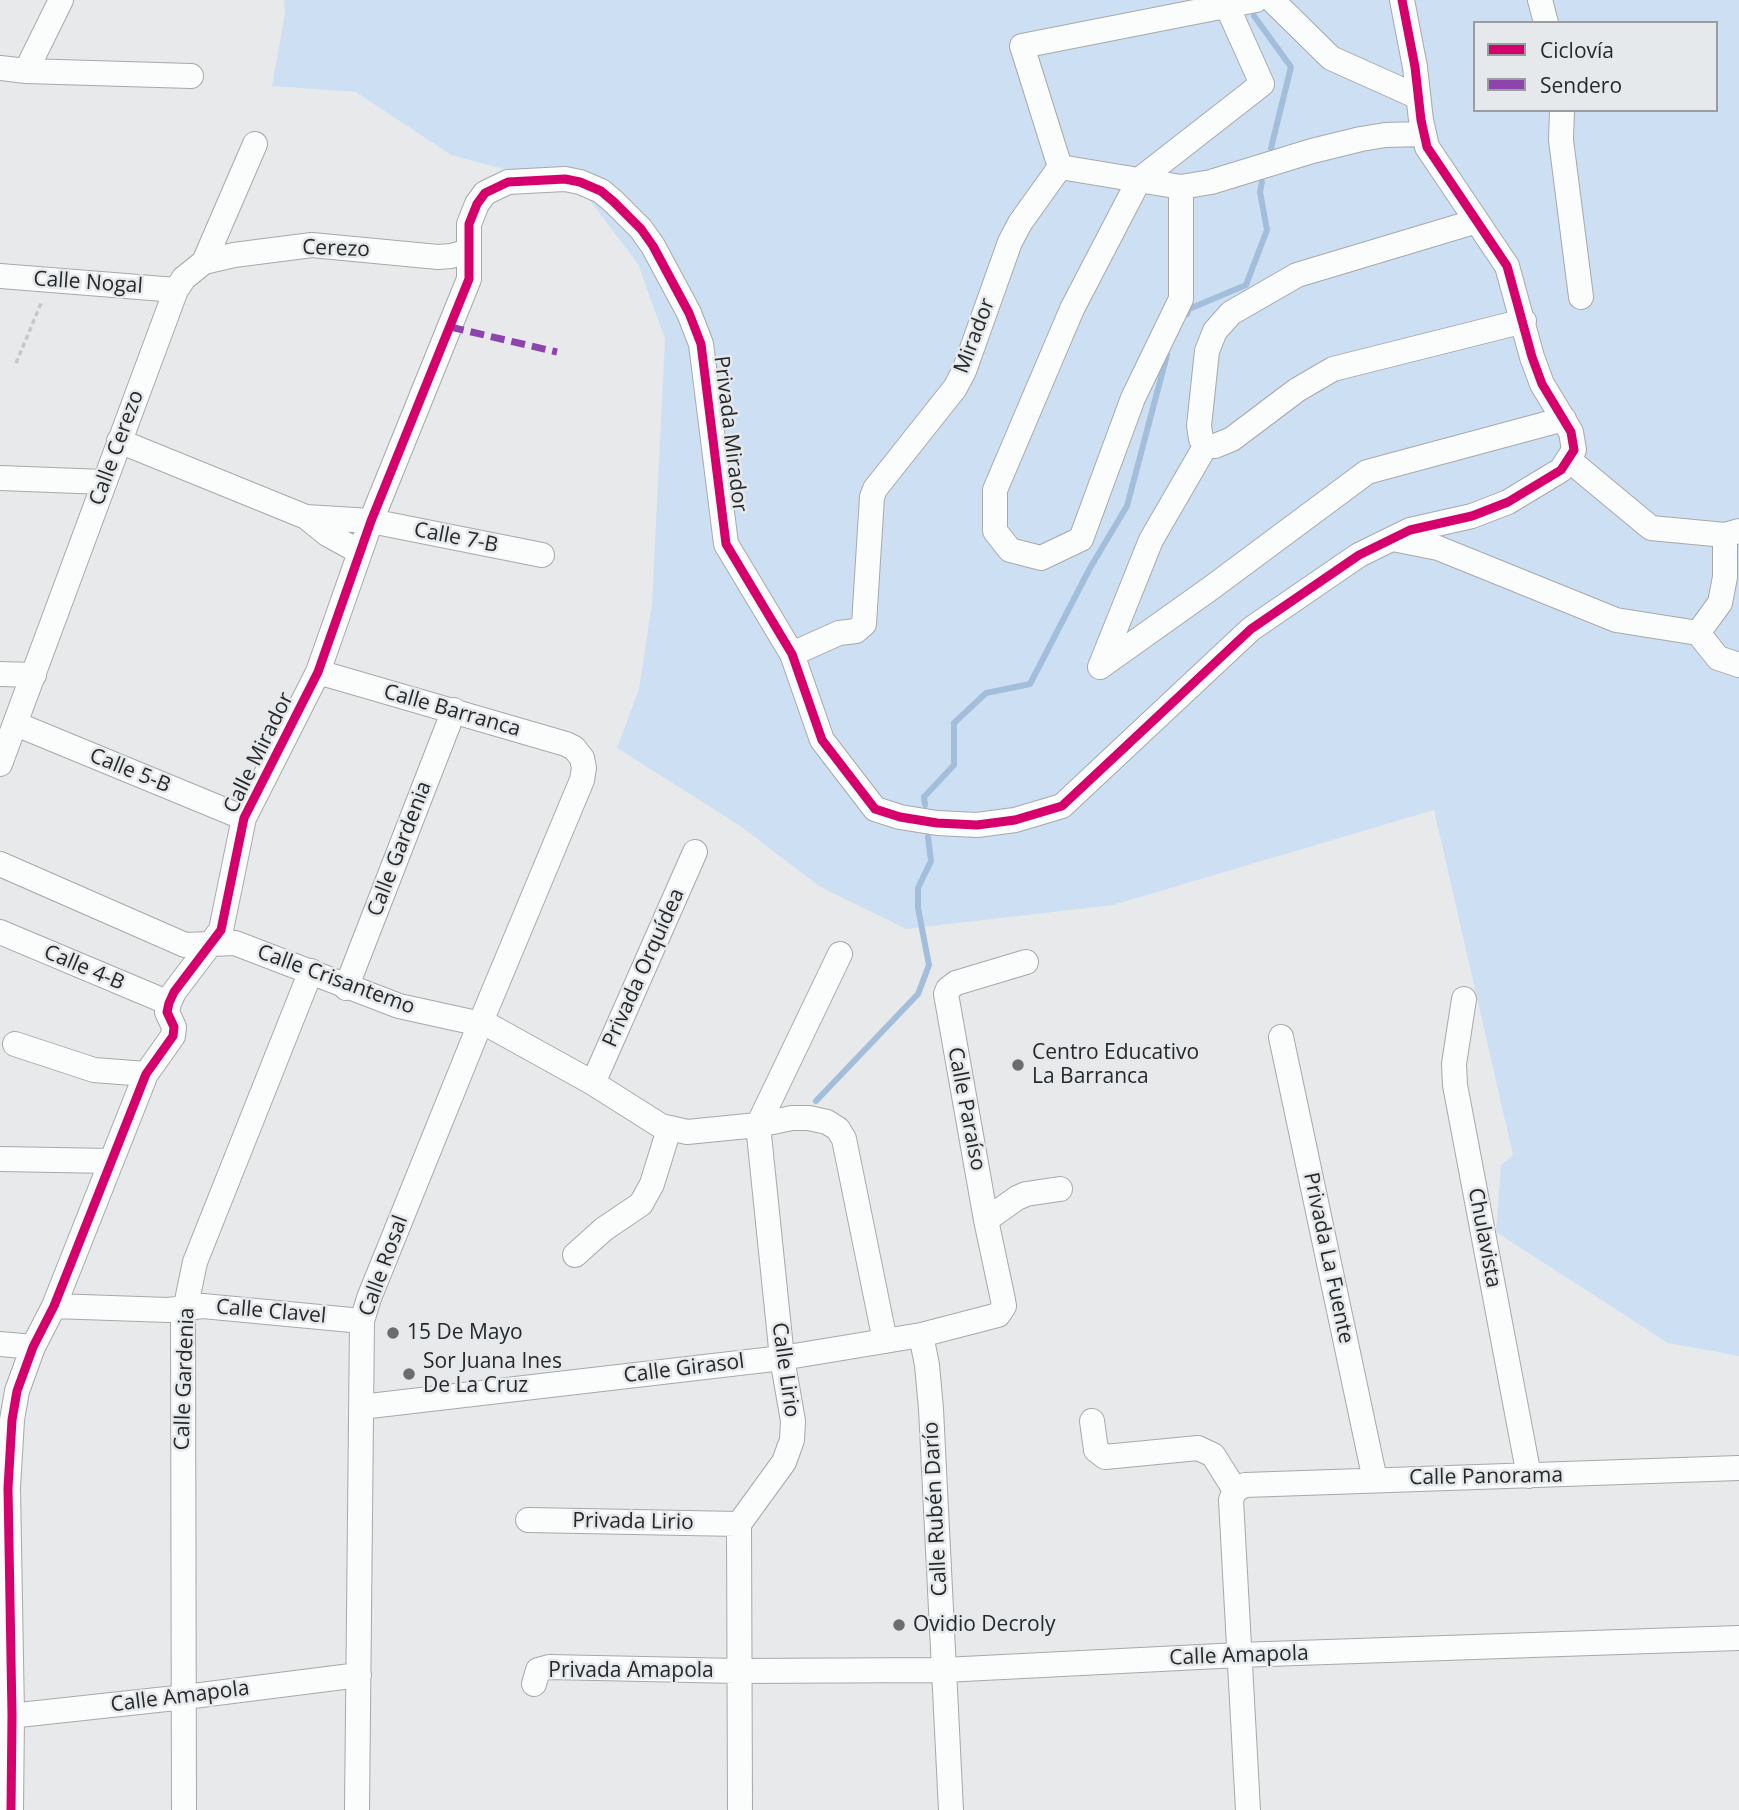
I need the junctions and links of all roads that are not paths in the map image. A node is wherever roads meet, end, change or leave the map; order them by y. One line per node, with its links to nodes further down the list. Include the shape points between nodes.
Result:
1 (61, 0): 9 (street)
2 (1256, 0): 6 (street)
3 (1272, 0): 11 (street, via 1331,58)
4 (1402, 0): 11 (street)
5 (1540, 0): 7 (street)
6 (1227, 6): 15 (street, via 1022,46); 16 (street, via 1262,84)
7 (1545, 21)
8 (0, 68): 9 (street)
9 (26, 71): 10 (street)
10 (191, 76)
11 (1418, 97): 13 (street)
12 (1562, 112): 23 (street, via 1561,140)
13 (1423, 134): 17 (street, via 1361,139); 18 (street, via 1433,158)
14 (255, 144): 20 (street, Calle Cerezo)
15 (1059, 167): 16 (street); 38 (street, Mirador, via 1010,242 955,387 875,489 864,624)
16 (1139, 180): 17 (street); 17 (street, via 1072,309 995,490 995,531 1010,550 1041,558 1081,539 1133,398 1181,299)
17 (1181, 187)
18 (1477, 222): 24 (street, via 1507,266); 27 (street, via 1297,275 1231,313 1206,351 1199,426)
19 (469, 251): 20 (street, Cerezo, via 438,257 312,245); 32 (street, Privada Mirador, via 469,279); 38 (street, Privada Mirador, via 469,224 477,204 485,193 508,182 565,179 591,186 614,201 641,229 675,285 701,344 726,544)
20 (204, 262): 22 (street, Calle Cerezo)
21 (0, 276): 22 (street, Calle Nogal)
22 (176, 290): 26 (street, Calle Cerezo)
23 (1581, 297)
24 (1524, 321): 25 (street, via 1542,384); 27 (street, via 1334,369 1297,390 1232,439)
25 (1564, 419): 27 (street, via 1367,472 1100,667 1151,540); 28 (street, via 1574,450)
26 (120, 441): 30 (street, Calle Cerezo); 31 (street)
27 (1206, 445)
28 (1569, 460): 33 (street, via 1651,528); 34 (street, Privada Mirador, via 1543,483 1490,510)
29 (0, 478): 30 (street)
30 (104, 482): 42 (street, Calle Cerezo)
31 (306, 517): 32 (street, Calle 7-B); 35 (street)
32 (371, 521): 35 (street, Privada Mirador); 36 (street, Calle 7-B)
33 (1732, 533): 37 (street, via 1720,603)
34 (1389, 539): 37 (street, via 1438,548 1616,620); 38 (street, Privada Mirador, via 1251,629 1062,806 1015,820 977,825 937,823 875,809 822,740)
35 (360, 552): 40 (street, Calle Mirador)
36 (542, 555)
37 (1699, 633): 39 (street, via 1718,658)
38 (792, 654)
39 (1739, 666)
40 (318, 672): 43 (street, Calle Barranca); 47 (street, Calle Mirador)
41 (0, 674): 42 (street)
42 (34, 675): 44 (street, Calle Cerezo)
43 (454, 710): 45 (street, Calle Barranca, via 566,744); 55 (street, Calle Gardenia)
44 (16, 724): 46 (street, Calle Cerezo); 47 (street, Calle 5-B)
45 (582, 758): 58 (street, Calle Rosal, via 582,780)
46 (0, 764)
47 (244, 818): 51 (street, Calle Mirador, via 222,926)
48 (695, 852): 62 (street, Privada Orquídea)
49 (0, 864): 51 (street, Calle Crisantemo, via 185,945)
50 (0, 932): 57 (street, Calle 4-B)
51 (213, 943): 54 (street, Calle Crisantemo, via 235,943); 57 (street, Calle Mirador)
52 (840, 954): 63 (street)
53 (1026, 962): 68 (street, Calle Paraíso, via 956,983 946,994)
54 (311, 971): 55 (street, Calle Crisantemo); 71 (street, Calle Gardenia, via 195,1262)
55 (346, 988): 58 (street, Calle Crisantemo, via 398,1006)
56 (1464, 999): 82 (street, Chulavista, via 1455,1085)
57 (169, 1003): 61 (street, via 173,1036)
58 (480, 1024): 62 (street, Calle Crisantemo, via 501,1031); 73 (street, Calle Rosal)
59 (1281, 1037): 83 (street, Privada La Fuente)
60 (15, 1044): 61 (street, via 94,1070)
61 (146, 1074): 66 (street)
62 (593, 1083): 64 (street, Calle Crisantemo)
63 (752, 1126): 64 (street, Calle Crisantemo, via 704,1132); 75 (street, via 809,1118 838,1129 844,1139); 78 (street, Calle Lirio)
64 (669, 1129): 69 (street, via 641,1204)
65 (0, 1159): 66 (street)
66 (111, 1161): 70 (street)
67 (1060, 1189): 68 (street, via 1026,1194)
68 (986, 1220): 72 (street, Calle Paraíso)
69 (575, 1255)
70 (54, 1306): 71 (street, Calle Clavel); 77 (street)
71 (185, 1308): 73 (street, Calle Clavel); 94 (street, Calle Gardenia)
72 (1002, 1311): 74 (street, Calle Girasol, via 993,1318)
73 (362, 1321): 79 (street, Calle Rosal)
74 (921, 1335): 75 (street, Calle Girasol); 90 (street, Calle Rubén Darío, via 932,1409)
75 (885, 1341): 78 (street, Calle Girasol)
76 (0, 1344): 77 (street)
77 (33, 1347): 84 (street, via 17,1391)
78 (782, 1358): 79 (street, Calle Girasol); 87 (street, Calle Lirio, via 792,1440 784,1462)
79 (361, 1407): 92 (street, Calle Rosal)
80 (1092, 1421): 85 (street, via 1096,1450 1105,1457 1198,1448 1213,1455)
81 (1739, 1468): 82 (street, Calle Panorama)
82 (1529, 1476): 83 (street, Calle Panorama)
83 (1375, 1480): 85 (street, Calle Panorama, via 1245,1485)
84 (4, 1488): 95 (street)
85 (1235, 1490): 89 (street, via 1231,1500)
86 (528, 1520): 87 (street, Privada Lirio)
87 (738, 1524): 91 (street)
88 (1739, 1638): 89 (street, Calle Amapola)
89 (1239, 1655): 90 (street, Calle Amapola); 101 (street)
90 (944, 1670): 91 (street, Calle Amapola); 100 (street, Calle Rubén Darío)
91 (738, 1671): 93 (street, Privada Amapola, via 549,1667 538,1670); 99 (street)
92 (359, 1675): 94 (street, Calle Amapola); 98 (street, Calle Rosal)
93 (534, 1684)
94 (184, 1697): 95 (street, Calle Amapola); 97 (street, Calle Gardenia)
95 (6, 1716): 96 (street)
96 (11, 1810)
97 (184, 1810)
98 (356, 1810)
99 (740, 1810)
100 (951, 1810)
101 (1248, 1810)

